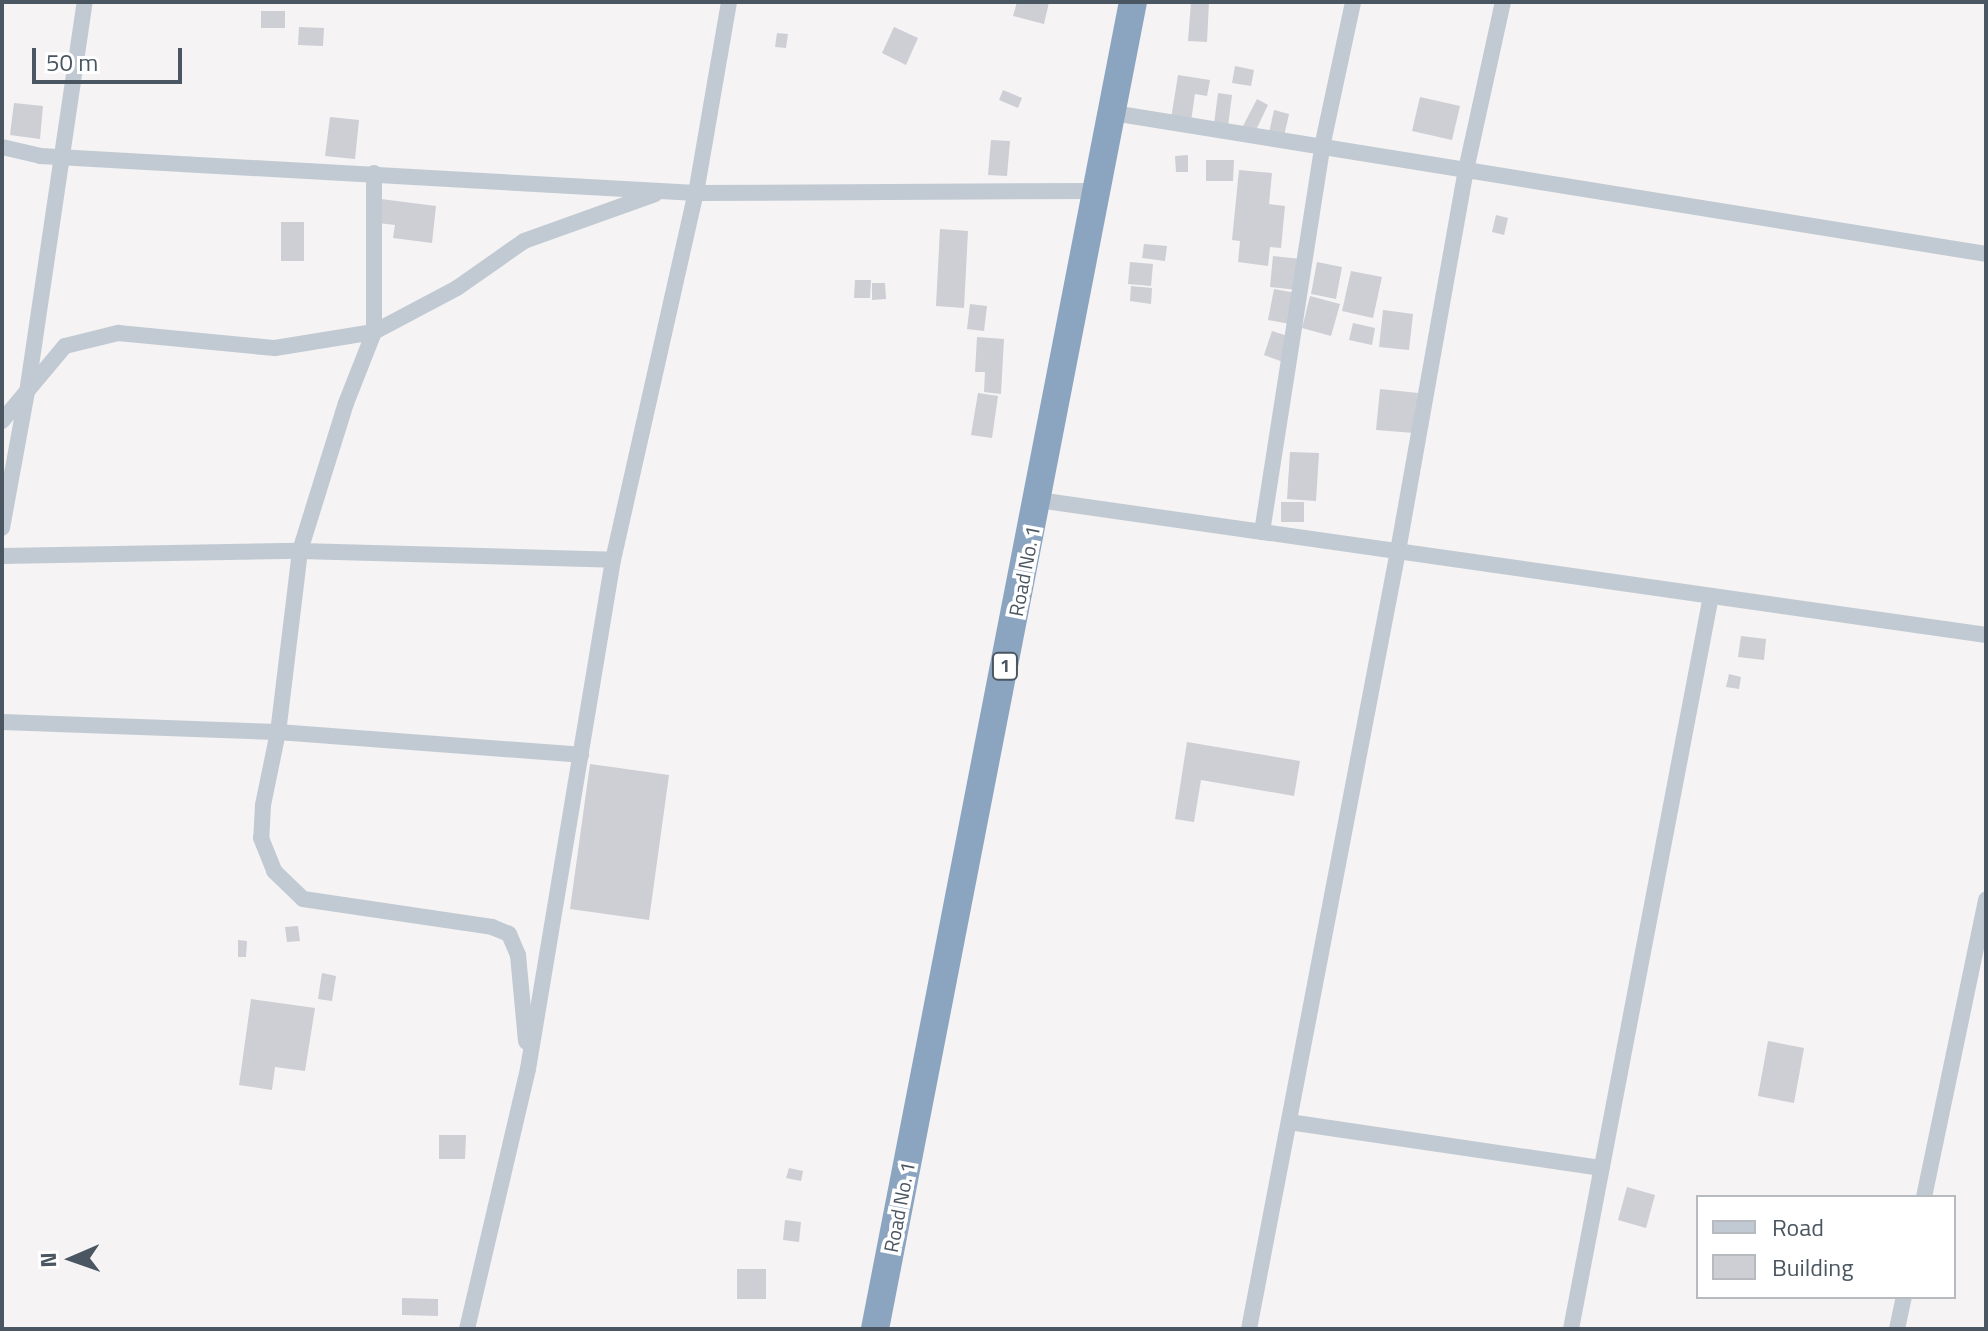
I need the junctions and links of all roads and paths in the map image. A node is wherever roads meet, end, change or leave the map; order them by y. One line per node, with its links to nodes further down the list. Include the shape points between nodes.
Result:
1 (85, 2): 9 (street)
2 (729, 2): 14 (street)
3 (1133, 2): 6 (highway, Road No. 1 / 1)
4 (1353, 2): 8 (street)
5 (1503, 2): 10 (street)
6 (1113, 113): 8 (street); 13 (highway, Road No. 1 / 1)
7 (2, 147): 9 (street)
8 (1322, 147): 10 (street); 21 (street)
9 (60, 156): 11 (street); 17 (street)
10 (1466, 170): 15 (street); 23 (street)
11 (374, 173): 12 (street); 16 (street)
12 (664, 191): 14 (street); 16 (street, via 524,241 457,288)
13 (1098, 191): 14 (street); 19 (highway, Road No. 1 / 1)
14 (696, 193): 25 (street)
15 (1986, 254)
16 (374, 332): 17 (street, via 275,348 118,333 65,346); 22 (street)
17 (28, 386): 18 (street); 20 (street)
18 (2, 421)
19 (1038, 500): 21 (street); 38 (highway, Road No. 1 / 1)
20 (2, 528)
21 (1262, 532): 23 (street)
22 (300, 551): 24 (street); 25 (street); 29 (street)
23 (1398, 551): 26 (street); 33 (street)
24 (2, 556)
25 (613, 560): 30 (street)
26 (1711, 596): 27 (street); 34 (street)
27 (1986, 635)
28 (2, 722): 29 (street)
29 (278, 732): 30 (street); 32 (street, via 261,838 274,871 303,899 492,927 509,934 518,955)
30 (581, 755): 32 (street)
31 (1986, 899): 35 (street)
32 (528, 1069): 37 (street)
33 (1289, 1122): 34 (street); 39 (street)
34 (1602, 1168): 40 (street)
35 (1924, 1195)
36 (1904, 1299): 41 (street)
37 (467, 1329)
38 (875, 1329)
39 (1249, 1329)
40 (1571, 1329)
41 (1897, 1329)

